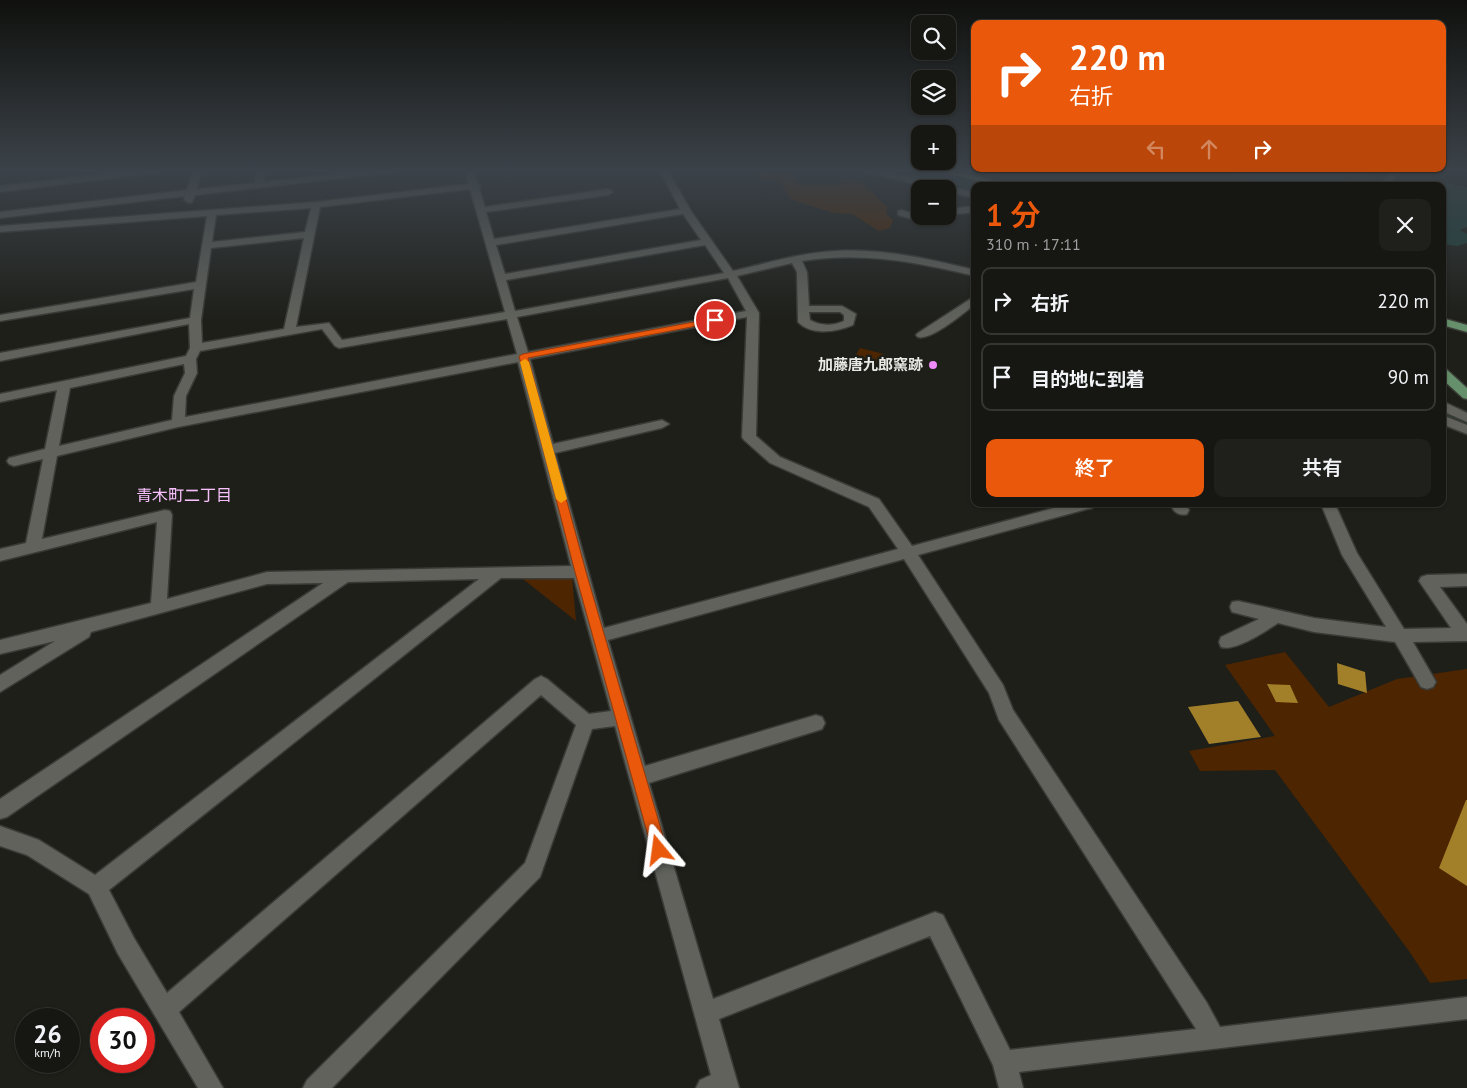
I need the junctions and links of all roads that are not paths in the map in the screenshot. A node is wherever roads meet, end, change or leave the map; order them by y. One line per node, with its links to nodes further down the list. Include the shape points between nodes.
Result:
1 (114, 220): 7 (street)
2 (211, 220): 11 (street)
3 (313, 220): 8 (street)
4 (485, 220): 10 (street)
5 (633, 220): 10 (street)
6 (692, 220): 9 (street)
7 (0, 229)
8 (310, 234): 11 (street); 25 (street)
9 (707, 242): 14 (street); 15 (street)
10 (491, 243): 15 (street)
11 (206, 246): 16 (street)
12 (796, 260): 13 (street, via 834,253 882,254); 14 (street); 18 (street, via 802,272)
13 (971, 272)
14 (731, 275): 19 (street); 20 (street)
15 (501, 278): 20 (street)
16 (200, 285): 21 (street); 22 (street)
17 (971, 302): 26 (street)
18 (803, 309)
19 (754, 313): 28 (street); 47 (street, via 749,437 775,460 874,503)
20 (512, 315): 25 (street, via 339,344 325,325); 28 (street)
21 (0, 318)
22 (195, 320): 27 (street); 29 (street)
23 (1446, 323): 24 (main road)
24 (1467, 329)
25 (290, 332): 27 (street)
26 (922, 334)
27 (196, 348): 30 (street)
28 (523, 356): 38 (street); 41 (street)
29 (0, 357)
30 (190, 359): 32 (street); 38 (street, via 191,373 180,396)
31 (1446, 376): 33 (main road)
32 (64, 385): 34 (street); 42 (street)
33 (1467, 395)
34 (0, 398)
35 (1446, 407): 36 (street)
36 (1467, 418)
37 (1446, 421): 40 (street)
38 (178, 423): 42 (street)
39 (662, 424): 41 (street)
40 (1467, 430)
41 (548, 450): 50 (street)
42 (52, 453): 43 (street); 46 (street)
43 (14, 461)
44 (1076, 507): 47 (street)
45 (1329, 507): 59 (street, via 1350,555)
46 (33, 547): 48 (street); 53 (street, via 165,515)
47 (909, 553): 58 (street); 74 (street, via 997,690 1005,714 1199,1011)
48 (0, 555)
49 (498, 572): 50 (street); 51 (street); 70 (street)
50 (580, 572): 58 (street)
51 (342, 578): 53 (street, via 268,578); 68 (street)
52 (1467, 580): 57 (street, via 1428,581)
53 (159, 606): 56 (street)
54 (1238, 607): 55 (street)
55 (1276, 616): 59 (street, via 1314,625); 60 (street)
56 (94, 625): 61 (street); 63 (street)
57 (1466, 634): 59 (street)
58 (599, 636): 64 (street)
59 (1400, 636): 62 (street)
60 (1227, 642)
61 (0, 647)
62 (1427, 682)
63 (0, 684)
64 (622, 717): 65 (street); 67 (street)
65 (586, 722): 72 (street, via 540,684); 78 (street, via 533,870)
66 (816, 724): 67 (street)
67 (639, 777): 73 (street)
68 (0, 810)
69 (0, 836): 70 (street, via 32,847)
70 (96, 887): 72 (street)
71 (1467, 1008): 74 (street)
72 (164, 1010): 77 (street)
73 (706, 1013): 75 (street, via 935,923); 76 (street)
74 (1214, 1039): 75 (street)
75 (1004, 1062): 79 (street)
76 (720, 1086)
77 (211, 1088)
78 (315, 1088)
79 (1011, 1088)

